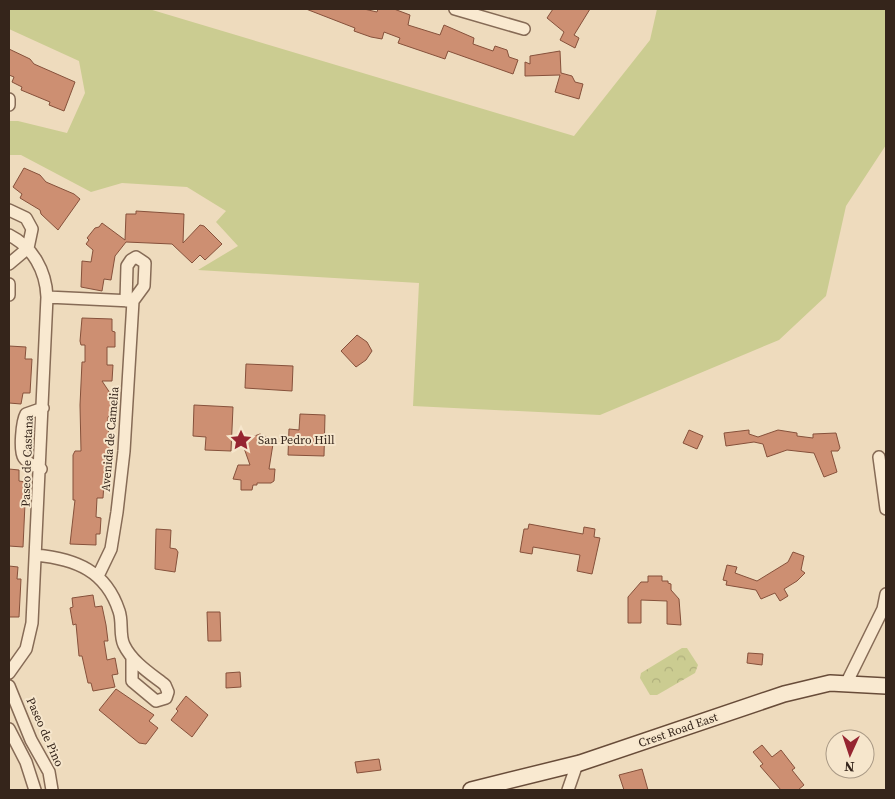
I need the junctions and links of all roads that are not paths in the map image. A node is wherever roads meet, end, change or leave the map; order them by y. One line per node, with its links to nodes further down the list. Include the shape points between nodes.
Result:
1 (462, 10): 2 (street)
2 (524, 29)
3 (9, 99): 4 (street)
4 (9, 105)
5 (9, 210): 7 (street, via 30,223 32,236)
6 (9, 235): 7 (street, Paseo de Castana)
7 (28, 248): 8 (street); 11 (street, Paseo de Castana, via 42,269)
8 (9, 264)
9 (9, 284): 10 (street)
10 (9, 295)
11 (47, 297): 12 (street, Paseo de Castana); 17 (street, Avenida de Camelia, via 130,301 124,451 117,512 112,549)
12 (44, 408): 14 (street, Paseo de Castana); 14 (street, via 26,414 22,446 24,458)
13 (880, 457): 15 (street)
14 (41, 469): 16 (street, Paseo de Castana)
15 (886, 510)
16 (36, 555): 17 (street, via 76,563); 20 (street, Paseo de Castana, via 32,623 26,649)
17 (98, 576): 19 (street, via 120,612 123,644)
18 (886, 594): 21 (street, via 883,610)
19 (132, 657)
20 (9, 673)
21 (846, 684): 23 (street, Crest Road East); 25 (street, Crest Road East, via 830,683 784,694)
22 (9, 686): 27 (street, Paseo de Pino, via 31,740 49,772)
23 (886, 686)
24 (9, 729): 26 (street, via 26,762)
25 (576, 764): 28 (street, Crest Road East); 29 (street)
26 (35, 790)
27 (52, 790)
28 (471, 790)
29 (568, 790)

